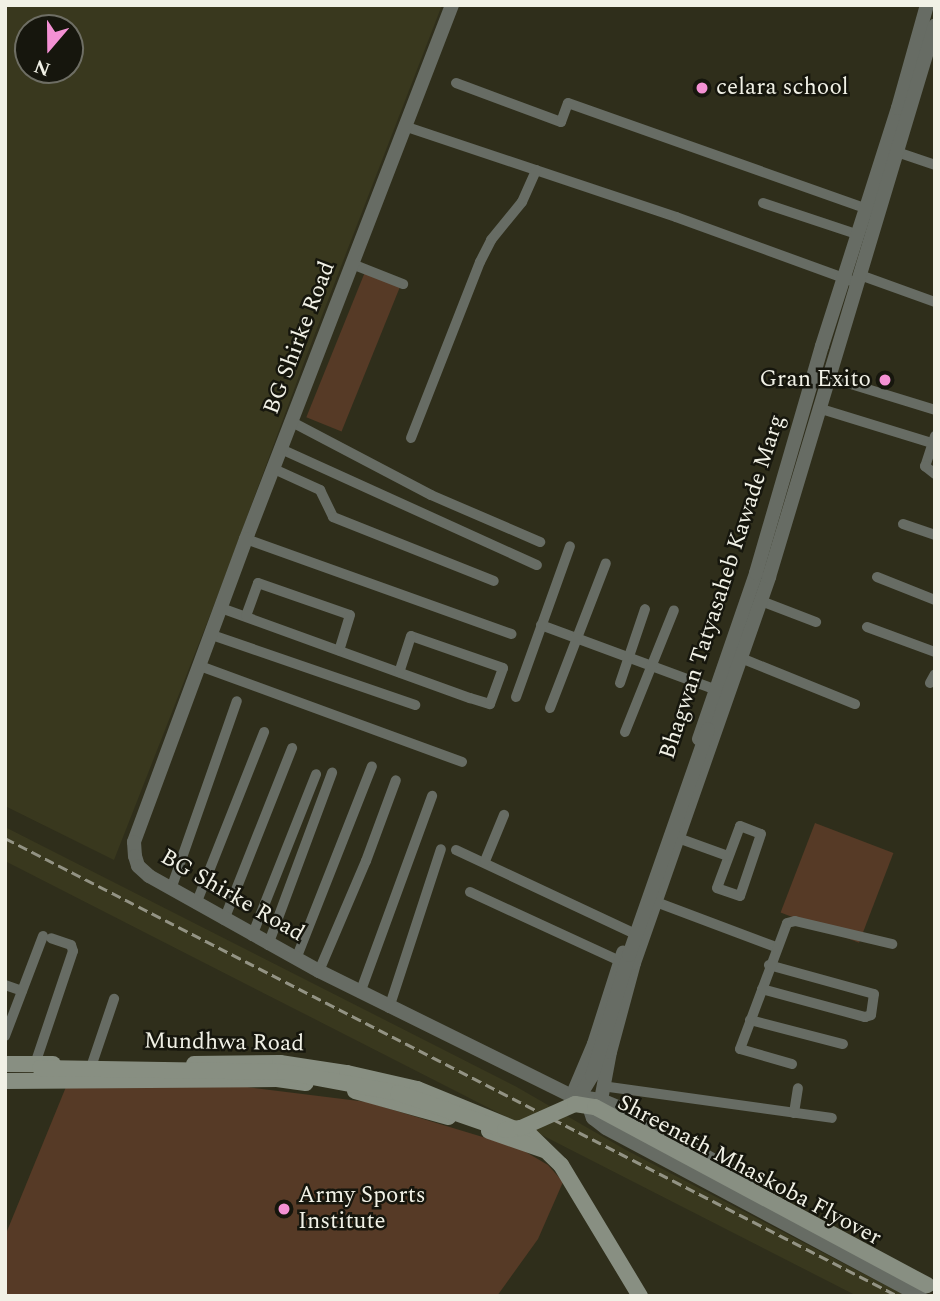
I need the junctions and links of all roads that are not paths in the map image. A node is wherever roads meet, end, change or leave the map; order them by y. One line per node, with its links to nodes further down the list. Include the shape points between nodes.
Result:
1 (452, 5): 6 (street, BG Shirke Road)
2 (927, 5): 4 (street, Bhagwan Tatyasaheb Kawade Marg)
3 (935, 25): 4 (street, Bhagwan Tatyasaheb Kawade Marg)
4 (925, 56): 7 (street, Bhagwan Tatyasaheb Kawade Marg)
5 (456, 83): 11 (street, via 561,122 568,103)
6 (404, 126): 9 (street); 13 (street, BG Shirke Road)
7 (892, 151): 8 (street); 11 (street, Bhagwan Tatyasaheb Kawade Marg); 14 (street, Bhagwan Tatyasaheb Kawade Marg)
8 (935, 164)
9 (536, 170): 14 (street); 21 (street, via 522,202 491,240 480,262)
10 (763, 203): 12 (street)
11 (868, 209): 12 (street, Bhagwan Tatyasaheb Kawade Marg)
12 (859, 235): 14 (street, Bhagwan Tatyasaheb Kawade Marg)
13 (352, 264): 15 (street); 20 (street, BG Shirke Road)
14 (854, 279): 16 (street); 17 (street, Bhagwan Tatyasaheb Kawade Marg)
15 (403, 284)
16 (935, 302)
17 (821, 375): 18 (street, Bhagwan Tatyasaheb Kawade Marg); 19 (street); 26 (street, Bhagwan Tatyasaheb Kawade Marg)
18 (818, 408): 22 (street); 26 (street, Bhagwan Tatyasaheb Kawade Marg)
19 (935, 410)
20 (292, 422): 23 (street, BG Shirke Road); 30 (street, via 431,495)
21 (411, 438)
22 (933, 440): 25 (street, via 925,466)
23 (281, 449): 24 (street, BG Shirke Road); 33 (street)
24 (274, 468): 29 (street, BG Shirke Road); 35 (street, via 320,490 333,517)
25 (935, 474)
26 (785, 497): 37 (street, Bhagwan Tatyasaheb Kawade Marg); 56 (street, Bhagwan Tatyasaheb Kawade Marg)
27 (903, 524): 28 (street)
28 (935, 535)
29 (246, 539): 38 (street, BG Shirke Road); 45 (street)
30 (540, 542)
31 (570, 546): 43 (street)
32 (606, 563): 47 (street)
33 (537, 565)
34 (877, 577): 36 (street)
35 (494, 582)
36 (935, 600)
37 (761, 601): 42 (street); 51 (street, Bhagwan Tatyasaheb Kawade Marg)
38 (222, 608): 41 (street); 46 (street, BG Shirke Road)
39 (645, 609): 50 (street)
40 (674, 610): 52 (street)
41 (246, 617): 48 (street); 48 (street, via 258,583 350,615)
42 (816, 622)
43 (541, 625): 47 (street); 57 (street)
44 (867, 627): 49 (street)
45 (511, 634)
46 (212, 635): 53 (street, BG Shirke Road); 60 (street)
47 (579, 638): 50 (street); 61 (street)
48 (339, 650): 54 (street)
49 (935, 652)
50 (628, 656): 52 (street); 55 (street)
51 (741, 658): 56 (street, Bhagwan Tatyasaheb Kawade Marg); 59 (street)
52 (652, 664): 56 (street); 63 (street)
53 (200, 666): 65 (street); 77 (street, BG Shirke Road, via 134,842 138,866)
54 (399, 672): 54 (street, via 490,704 503,668 411,636)
55 (620, 683)
56 (719, 695): 72 (street, Bhagwan Tatyasaheb Kawade Marg); 82 (street, Bhagwan Tatyasaheb Kawade Marg); 106 (street, bridge, via 629,955)
57 (516, 697)
58 (237, 701): 77 (street)
59 (855, 704)
60 (415, 705)
61 (550, 708)
62 (264, 732): 80 (street)
63 (625, 732)
64 (292, 748): 81 (street)
65 (462, 762)
66 (372, 766): 87 (street)
67 (332, 773): 84 (street)
68 (316, 774): 83 (street)
69 (396, 780): 90 (street)
70 (432, 796): 94 (street)
71 (504, 815): 76 (street)
72 (678, 838): 75 (street); 79 (street, Bhagwan Tatyasaheb Kawade Marg)
73 (441, 849): 96 (street)
74 (456, 850): 76 (street)
75 (728, 856): 75 (street, via 740,826 761,834 740,896 717,888)
76 (485, 861): 82 (street)
77 (171, 889): 80 (street, BG Shirke Road)
78 (470, 892): 88 (street)
79 (656, 902): 86 (street); 106 (street, Bhagwan Tatyasaheb Kawade Marg)
80 (196, 904): 81 (street, BG Shirke Road)
81 (224, 920): 83 (street, BG Shirke Road)
82 (631, 932): 88 (street, Bhagwan Tatyasaheb Kawade Marg)
83 (252, 936): 84 (street, BG Shirke Road)
84 (268, 944): 87 (street, BG Shirke Road)
85 (892, 944): 86 (street, via 795,920 787,923)
86 (776, 947): 89 (street)
87 (296, 959): 90 (street, BG Shirke Road)
88 (620, 961): 106 (street, Bhagwan Tatyasaheb Kawade Marg, via 594,1044)
89 (769, 965): 92 (street); 92 (street, via 874,993 872,1014 865,1017)
90 (319, 971): 94 (street, BG Shirke Road)
91 (5, 985): 93 (street)
92 (762, 989): 97 (street)
93 (22, 991): 98 (street); 103 (street, via 47,937 71,945)
94 (360, 993): 96 (street, BG Shirke Road)
95 (114, 999): 100 (street)
96 (389, 1007): 106 (street, BG Shirke Road)
97 (750, 1020): 99 (street); 101 (street, via 740,1051)
98 (5, 1036)
99 (843, 1044)
100 (92, 1064): 103 (main road, Mundhwa Road); 109 (main road, Mundhwa Road, via 280,1063 346,1073 463,1105 530,1135)
101 (792, 1064)
102 (5, 1066): 103 (main road, Shreenath Mhaskoba Flyover)
103 (39, 1069): 104 (main road, Shreenath Mhaskoba Flyover); 106 (main road, Shreenath Mhaskoba Flyover, bridge, via 285,1072 388,1090 505,1130 521,1128); 110 (main road, Shreenath Mhaskoba Flyover, bridge, via 255,1074 319,1081 380,1093 511,1136 572,1115 593,1116)
104 (5, 1079): 109 (main road, Mundhwa Road, via 277,1079 366,1094)
105 (798, 1088): 107 (street)
106 (587, 1097): 107 (street); 110 (street, BG Shirke Road); 110 (main road, Shreenath Mhaskoba Flyover, bridge)
107 (794, 1113): 108 (street)
108 (832, 1118)
109 (550, 1152): 111 (main road, Mundhwa Road)
110 (929, 1291)
111 (640, 1296)

